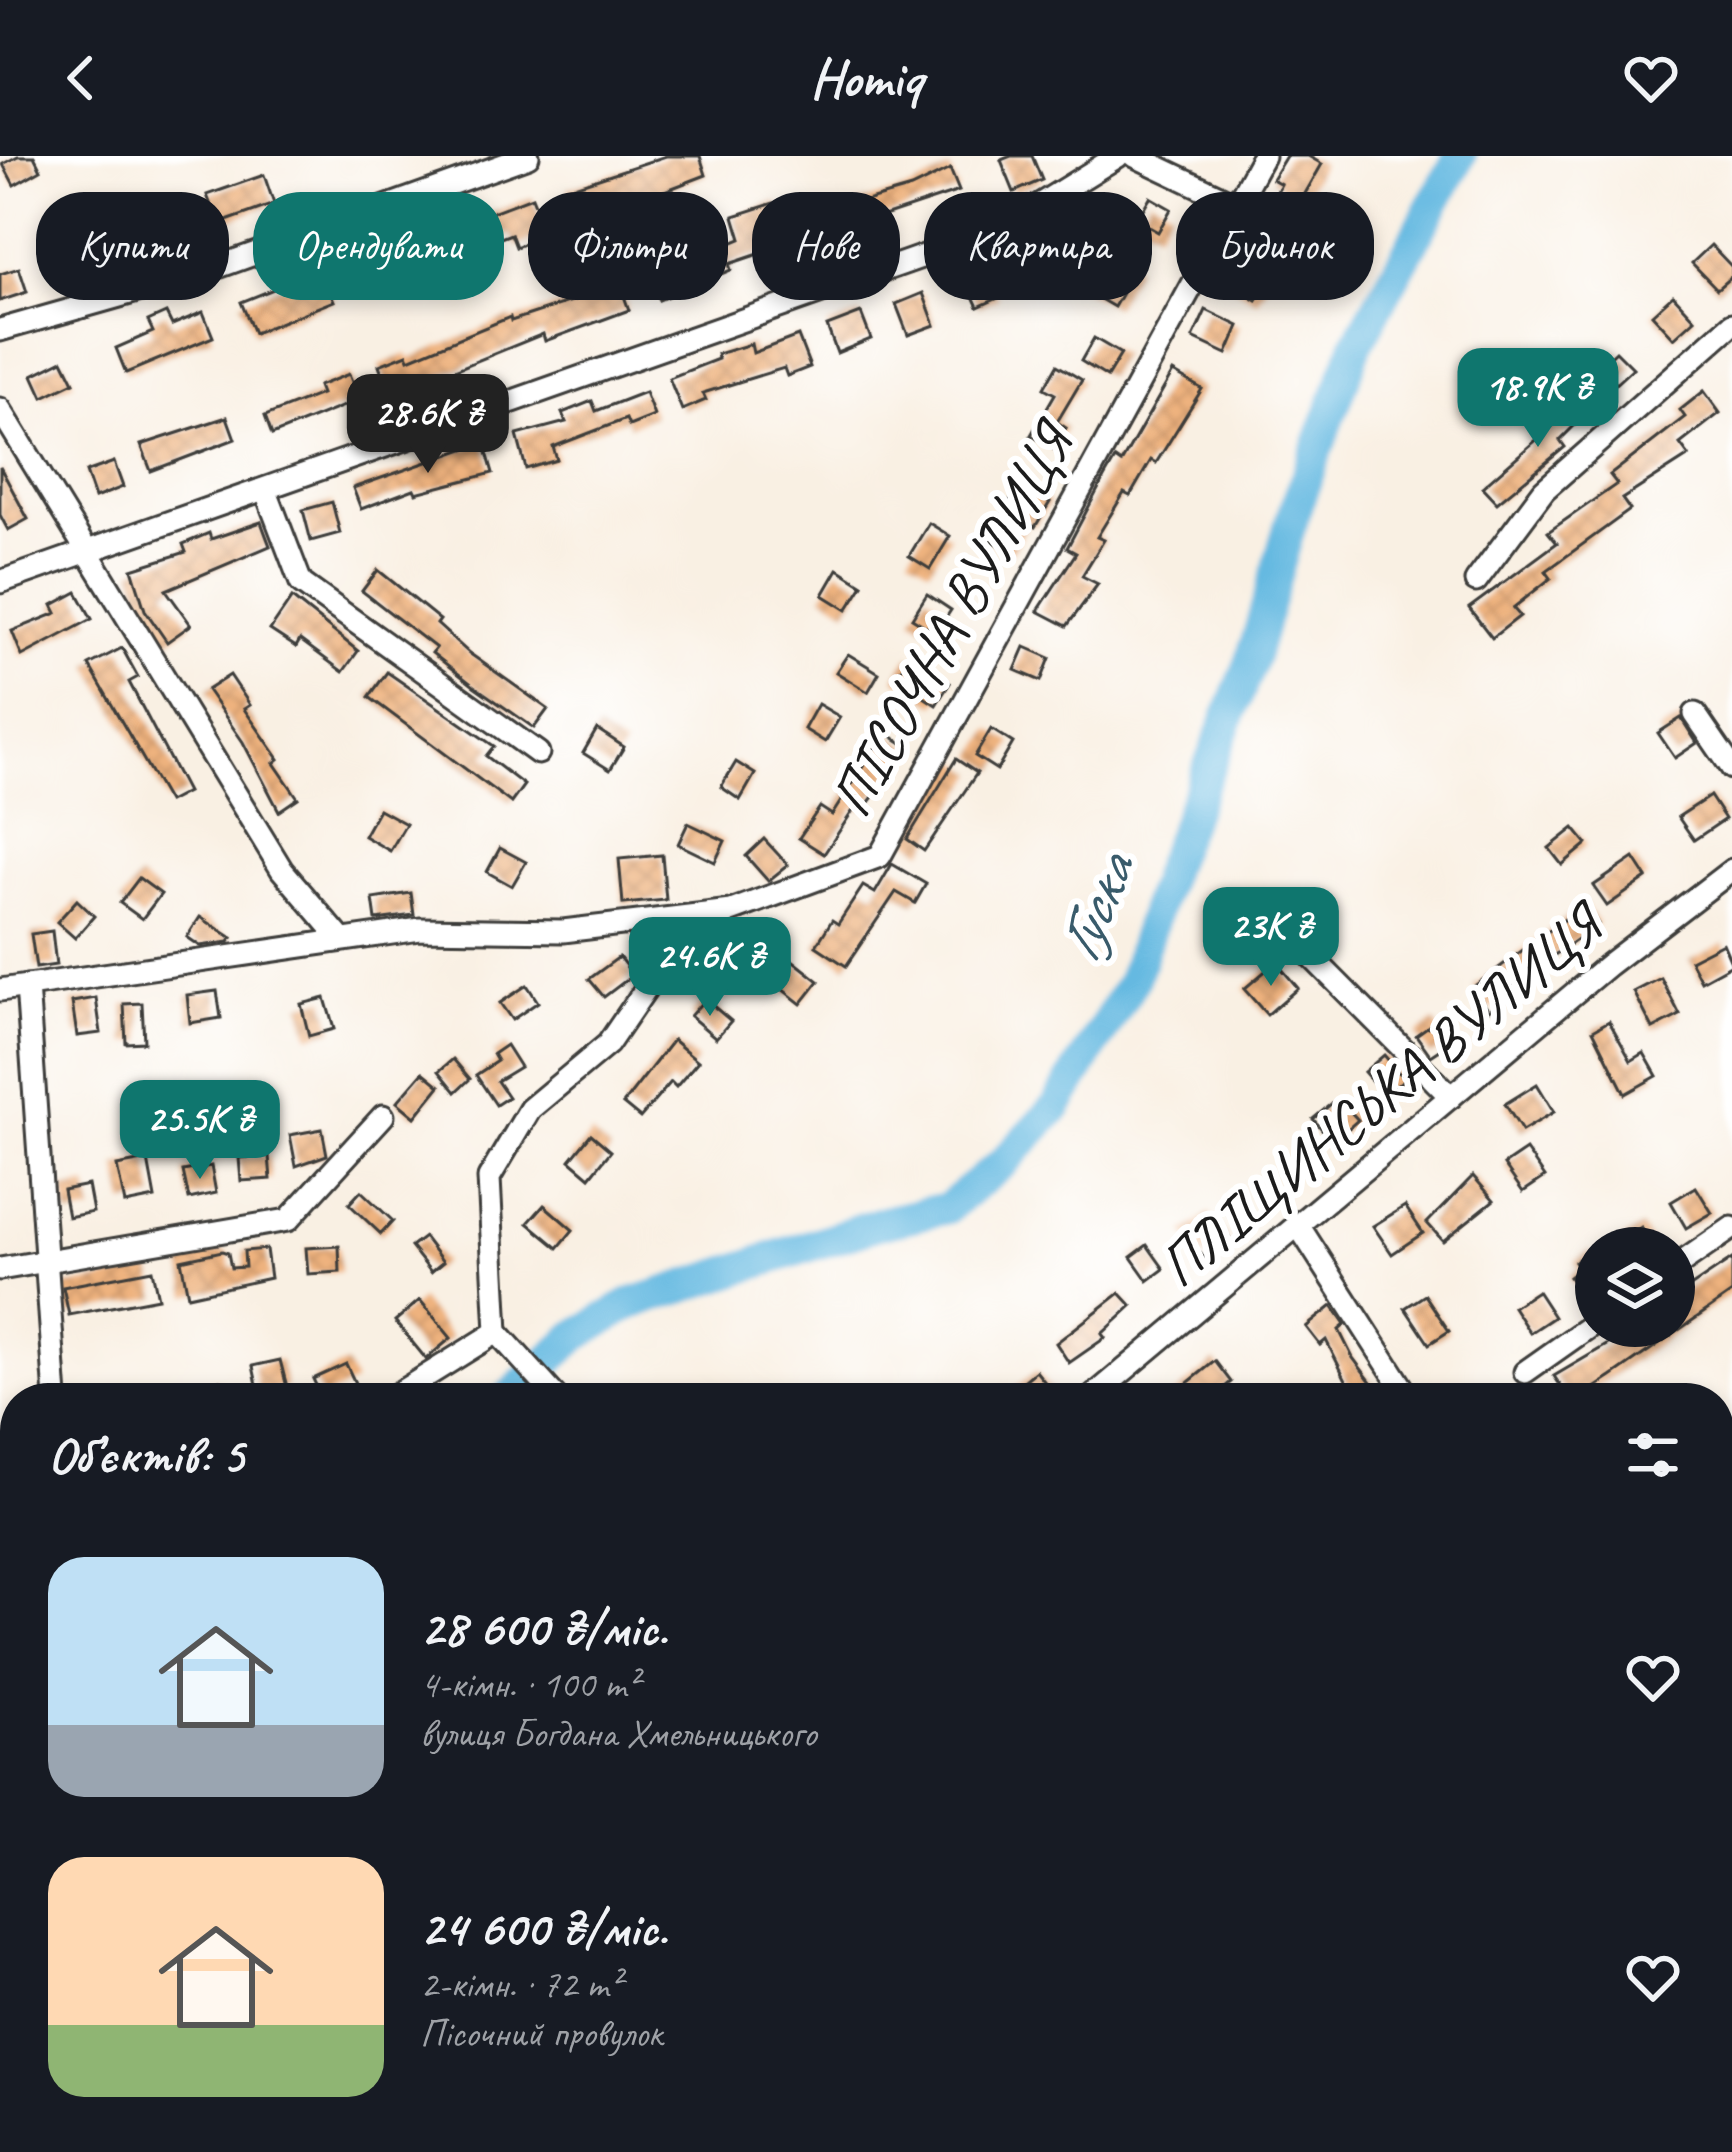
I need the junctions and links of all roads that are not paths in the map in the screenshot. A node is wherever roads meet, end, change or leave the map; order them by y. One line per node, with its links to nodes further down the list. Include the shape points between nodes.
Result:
1 (528, 156): 9 (street, via 201,273)
2 (1118, 156): 11 (street, via 1039,205 938,251)
3 (1135, 156): 5 (street)
4 (1263, 156): 6 (street, ПІСОЧНА ВУЛИЦЯ)
5 (1212, 192)
6 (1242, 192)
7 (1183, 300): 20 (street, ПІСОЧНА ВУЛИЦЯ, via 880,856)
8 (1732, 324): 13 (street, via 1544,490)
9 (0, 330)
10 (0, 409): 12 (street)
11 (265, 489): 12 (street); 16 (street, via 301,583)
12 (86, 551): 14 (street); 21 (street, via 282,870)
13 (1476, 581)
14 (0, 582)
15 (1695, 714): 17 (street)
16 (538, 752)
17 (1732, 768)
18 (1732, 871): 24 (street, ПЛІЩИНСЬКА ВУЛИЦЯ)
19 (1262, 906): 24 (street)
20 (731, 911): 21 (street, ПІСОЧНА ВУЛИЦЯ, via 563,931 420,929); 31 (street, via 677,943 608,1044 530,1109 489,1178)
21 (341, 939): 22 (street, ПІСОЧНА ВУЛИЦЯ)
22 (27, 986): 23 (street, ПІСОЧНА ВУЛИЦЯ); 29 (street)
23 (0, 989)
24 (1451, 1096): 26 (street, ПЛІЩИНСЬКА ВУЛИЦЯ)
25 (383, 1116): 29 (street, via 288,1220)
26 (1298, 1225): 37 (street, ПЛІЩИНСЬКА ВУЛИЦЯ); 38 (street)
27 (1732, 1228): 28 (street)
28 (1695, 1254)
29 (42, 1262): 30 (street); 34 (street)
30 (0, 1269)
31 (496, 1332): 35 (street); 36 (street)
32 (1575, 1337): 33 (street)
33 (1525, 1372)
34 (54, 1383)
35 (416, 1383)
36 (543, 1383)
37 (1115, 1383)
38 (1398, 1383)

